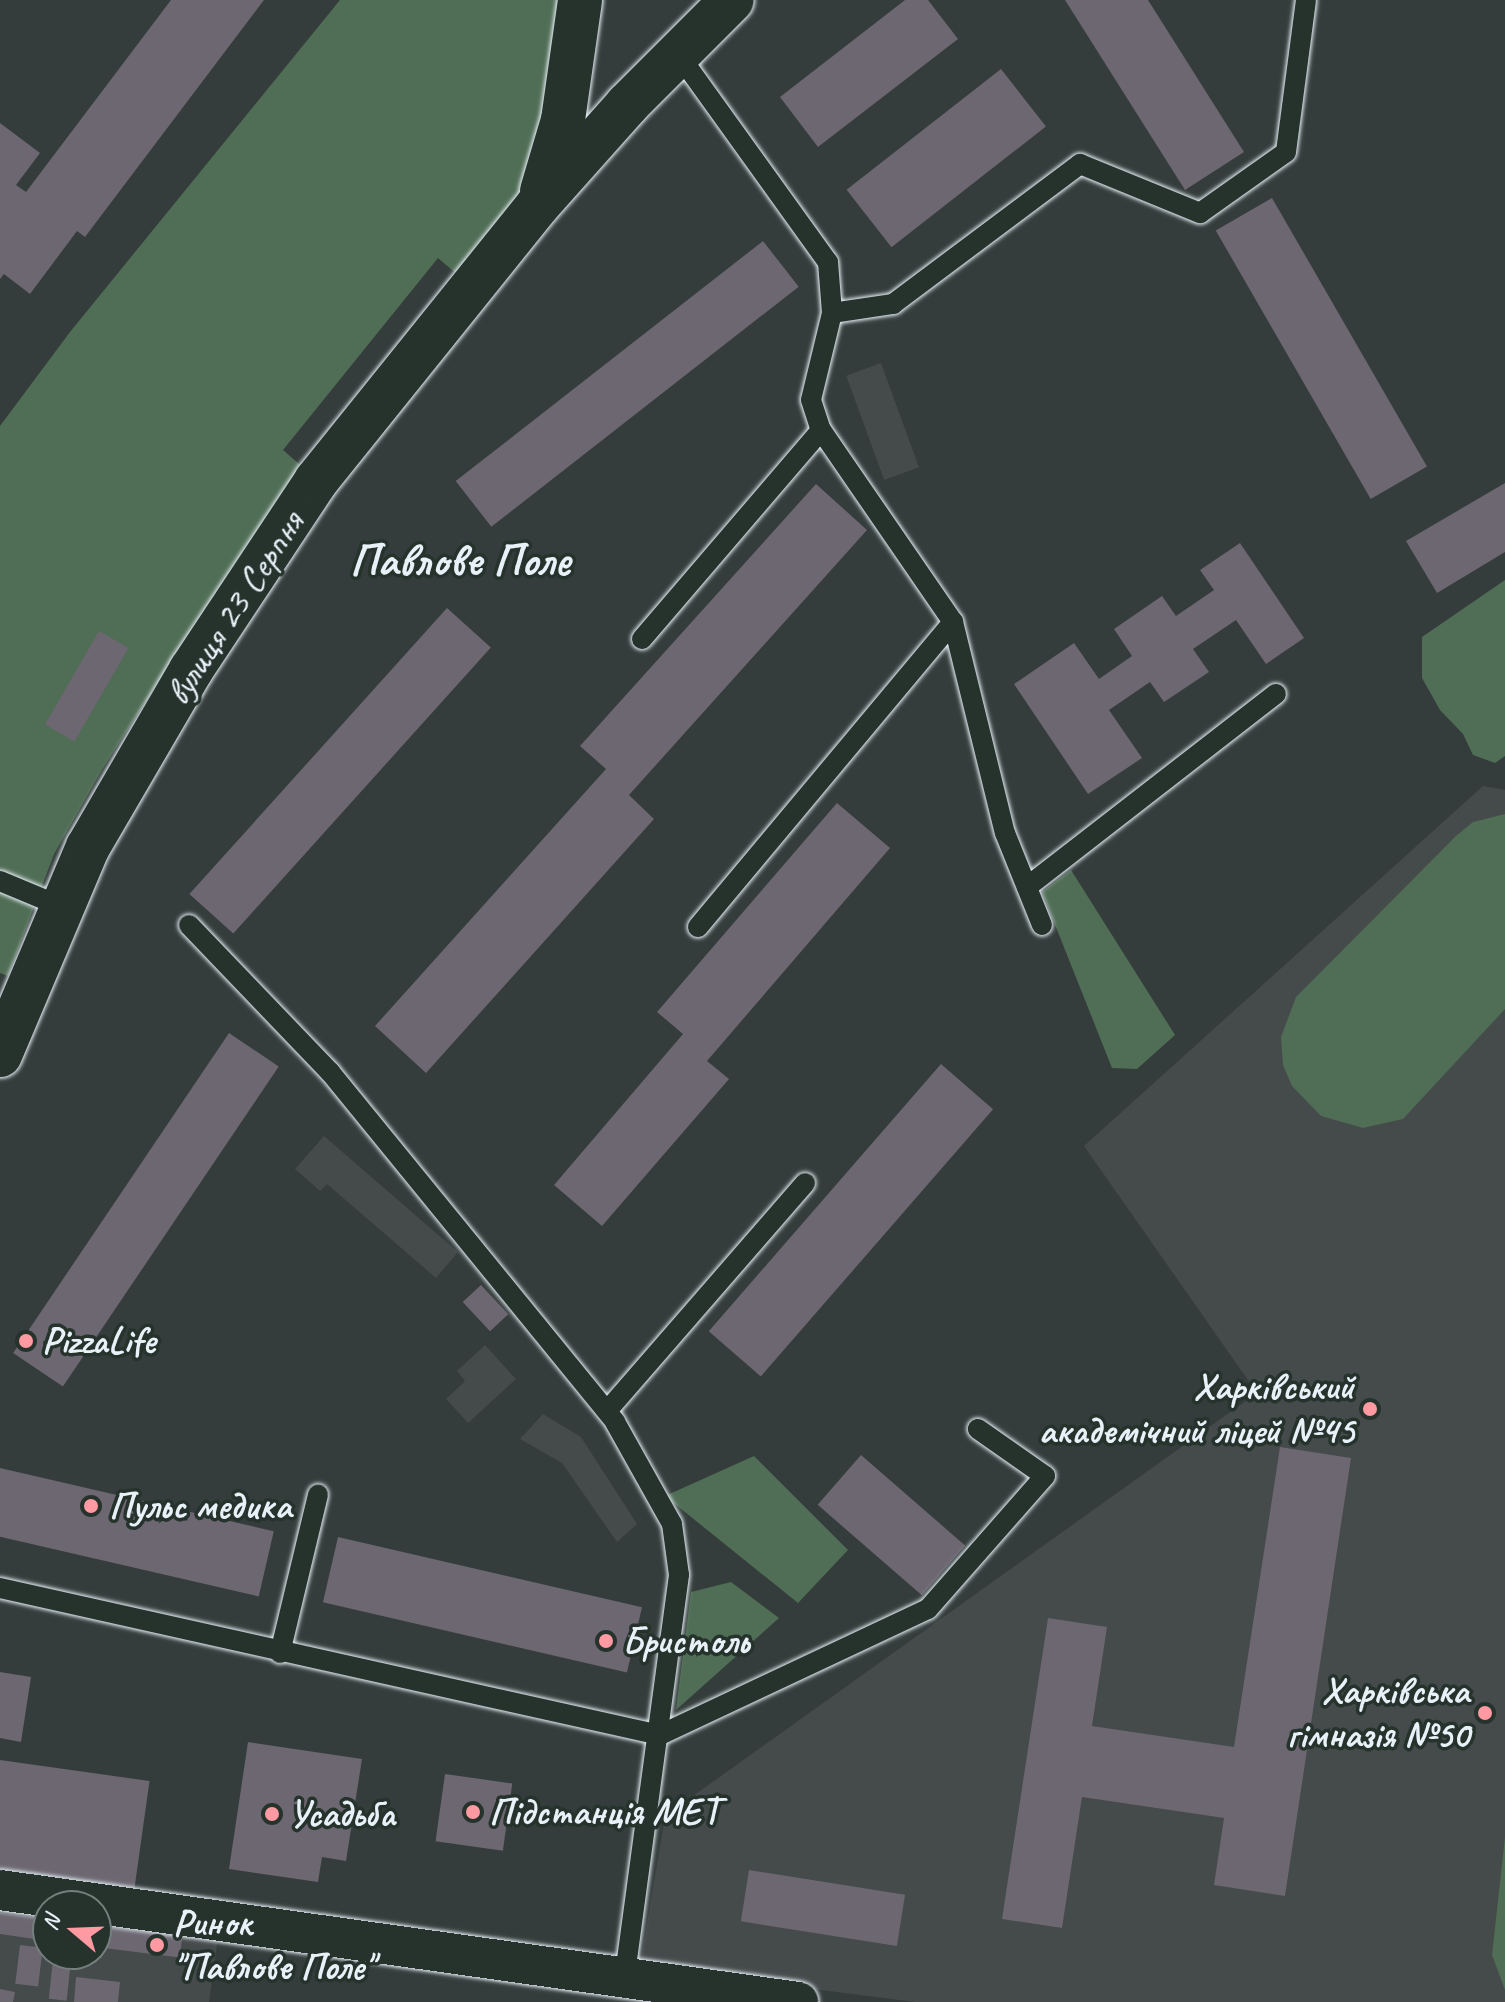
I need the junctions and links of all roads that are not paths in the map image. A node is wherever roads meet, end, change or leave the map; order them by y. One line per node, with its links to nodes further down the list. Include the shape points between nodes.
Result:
1 (580, 0): 5 (street, вулиця 23 Серпня, via 563,120)
2 (732, 0): 4 (street, вулиця 23 Серпня)
3 (1306, 0): 6 (lane, via 1286,152 1200,213 1080,164 893,304)
4 (679, 55): 5 (street, вулиця 23 Серпня); 6 (lane, via 828,262)
5 (538, 205): 13 (street, вулиця 23 Серпня, via 316,481 191,670 88,847)
6 (832, 313): 7 (lane, via 811,400)
7 (821, 430): 8 (lane); 9 (lane)
8 (953, 622): 12 (lane, via 1005,833); 16 (lane)
9 (642, 639)
10 (1276, 694): 12 (lane)
11 (0, 881): 13 (lane)
12 (1027, 887): 15 (lane)
13 (60, 906): 17 (street, вулиця 23 Серпня)
14 (189, 925): 19 (lane, via 330,1072)
15 (1042, 925)
16 (698, 927)
17 (0, 1055)
18 (805, 1183): 19 (lane)
19 (607, 1411): 24 (lane, via 672,1524 679,1575)
20 (978, 1429): 24 (lane, via 1045,1476 928,1609)
21 (318, 1495): 23 (lane)
22 (0, 1588): 23 (lane)
23 (280, 1653): 24 (lane)
24 (660, 1735): 26 (lane)
25 (0, 1890): 26 (street)
26 (625, 1977): 27 (street)
27 (798, 2002)

